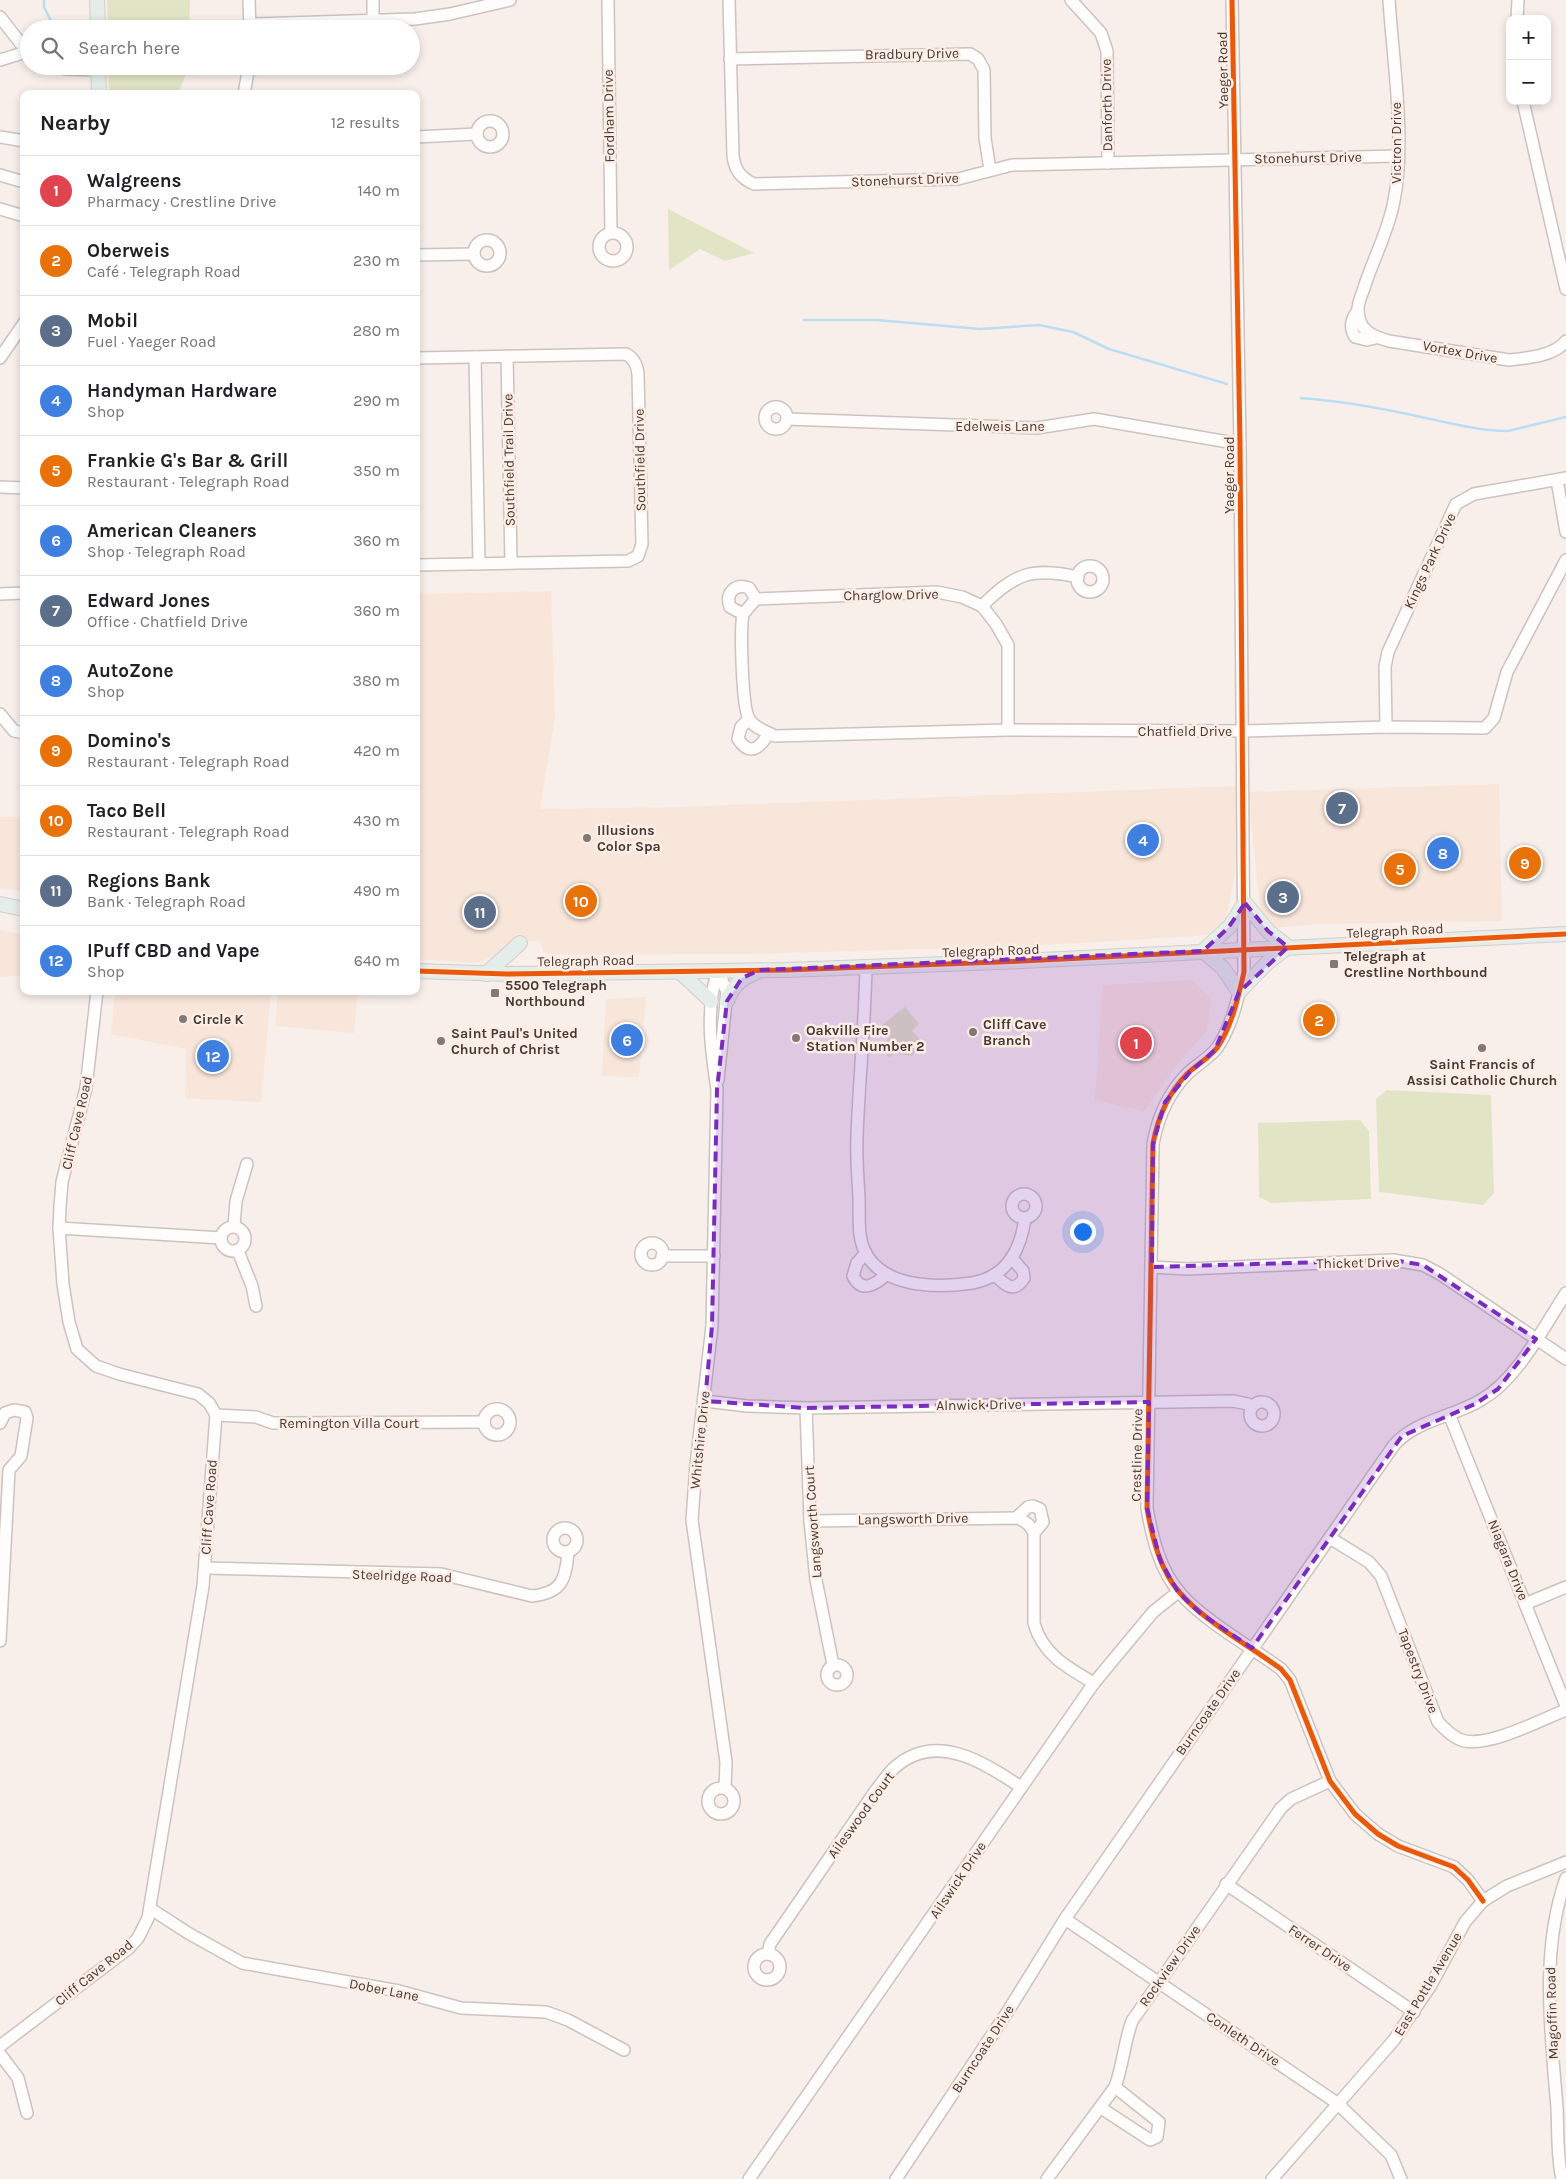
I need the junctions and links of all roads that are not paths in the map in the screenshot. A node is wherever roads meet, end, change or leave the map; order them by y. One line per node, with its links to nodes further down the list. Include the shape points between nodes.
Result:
1 (97, 0): 14 (main road)
2 (249, 0): 15 (street)
3 (373, 0): 16 (street)
4 (510, 0): 11 (street)
5 (608, 0): 38 (street, Fordham Drive)
6 (729, 0): 19 (street, Stonehurst Drive)
7 (1071, 0): 32 (street, Danforth Drive, via 1101,33 1107,51)
8 (1232, 0): 31 (street, Yaeger Road)
9 (1389, 0): 30 (street, Victron Drive)
10 (1518, 0): 12 (street)
11 (496, 1): 16 (street, via 450,14)
12 (1517, 15)
13 (0, 17): 17 (street)
14 (98, 20)
15 (250, 20)
16 (373, 20)
17 (20, 44)
18 (20, 55): 20 (street)
19 (730, 58): 33 (street, Bradbury Drive, via 970,54 978,59 984,70); 33 (street, Stonehurst Drive, via 734,165 743,179 754,184 958,179)
20 (0, 60)
21 (98, 75): 23 (main road)
22 (247, 75): 24 (street)
23 (99, 90)
24 (245, 90)
25 (1524, 105): 41 (street)
26 (476, 134): 27 (street)
27 (420, 136)
28 (0, 137): 29 (street)
29 (20, 141)
30 (1398, 156): 31 (street, Stonehurst Drive); 42 (street, Victron Drive, via 1394,203 1371,263)
31 (1236, 160): 32 (street, Stonehurst Drive); 52 (street, Yaeger Road)
32 (1108, 163): 33 (street, Stonehurst Drive, via 1012,165)
33 (990, 170)
34 (0, 175): 35 (street)
35 (20, 181)
36 (0, 210): 37 (street)
37 (20, 215)
38 (611, 233)
39 (474, 254): 40 (street)
40 (420, 256)
41 (1566, 289)
42 (1358, 310): 43 (street, Victron Drive); 45 (street, Victron Drive, via 1352,319 1351,330 1355,337)
43 (1362, 328): 45 (street, Vortex Drive)
44 (20, 329): 49 (street)
45 (1375, 338): 46 (street, Vortex Drive, via 1509,360)
46 (1564, 347)
47 (507, 356): 48 (street, Southfield Drive); 58 (street, Southfield Trail Drive); 58 (street, Southfield Drive, via 626,354 634,361 638,374 642,535 638,556 628,561)
48 (474, 357): 50 (street, Southfield Drive); 59 (street)
49 (0, 358)
50 (420, 358)
51 (787, 419): 52 (street, Edelweis Lane, via 1037,428 1094,419)
52 (1240, 444): 72 (street, Yaeger Road)
53 (1561, 479): 56 (street); 69 (street, Kings Park Drive, via 1474,494 1456,504 1388,652 1385,667)
54 (0, 487): 55 (street)
55 (20, 488)
56 (1566, 532)
57 (1566, 560): 69 (street, Chatfield Drive, via 1507,672 1489,725 1485,728)
58 (511, 563): 59 (street, Southfield Drive)
59 (479, 564): 60 (street, Southfield Drive)
60 (420, 565)
61 (1078, 577): 65 (street, via 1036,572 1013,578)
62 (20, 593): 63 (street)
63 (0, 594)
64 (756, 599): 65 (street, Charglow Drive, via 937,592 962,597); 66 (street); 66 (street, via 744,586 730,592 730,607)
65 (982, 606): 70 (street, via 1008,645)
66 (742, 614): 68 (street, via 743,681)
67 (0, 714): 73 (street, via 14,731)
68 (749, 719): 71 (street); 71 (street, via 741,728 738,739 743,747 752,749 760,746)
69 (1386, 727): 72 (street, Chatfield Drive)
70 (1008, 730): 71 (street, Chatfield Drive, via 775,736); 72 (street, Chatfield Drive)
71 (764, 731)
72 (1243, 731): 74 (street, Yaeger Road)
73 (20, 732)
74 (1245, 903): 79 (main road, via 1268,931); 80 (street, Yaeger Road); 81 (main road, via 1230,926)
75 (0, 904): 76 (main road)
76 (20, 908)
77 (1566, 934): 79 (main road, Telegraph Road)
78 (520, 943): 87 (main road)
79 (1288, 947): 80 (main road, Telegraph Road); 88 (main road)
80 (1245, 949): 81 (main road, Telegraph Road); 88 (street, Crestline Drive)
81 (1203, 951): 82 (main road, Telegraph Road); 88 (main road, via 1223,968)
82 (866, 966): 83 (main road, Telegraph Road); 99 (street, via 857,1154 859,1231)
83 (760, 970): 85 (main road, Telegraph Road); 90 (main road, via 742,978)
84 (420, 971): 87 (main road, Telegraph Road)
85 (718, 971): 86 (main road, Telegraph Road); 90 (street, Whitshire Drive); 91 (street, Whitshire Drive)
86 (680, 972): 87 (main road, Telegraph Road); 91 (main road)
87 (486, 974)
88 (1239, 992): 103 (street, Crestline Drive, via 1223,1038 1212,1054 1179,1083 1166,1102 1157,1125 1151,1184)
89 (97, 995): 96 (street, Cliff Cave Road, via 86,1088 62,1182)
90 (727, 1000): 92 (street, Whitshire Drive)
91 (711, 1001): 92 (street, Whitshire Drive, via 712,1059)
92 (717, 1089): 101 (street, Whitshire Drive)
93 (247, 1164): 95 (street, via 236,1202)
94 (1025, 1218): 102 (street)
95 (234, 1226): 97 (street, via 225,1229); 98 (street, via 245,1234 245,1244)
96 (58, 1228): 97 (street); 114 (street, Cliff Cave Road, via 63,1284 77,1349 96,1366 198,1394)
97 (221, 1238): 98 (street, via 228,1250)
98 (238, 1250): 107 (street)
99 (866, 1253): 104 (street); 104 (street, via 857,1263 853,1276 857,1284 872,1286)
100 (662, 1256): 101 (street)
101 (714, 1256): 110 (street, Whitshire Drive)
102 (1012, 1258): 105 (street); 105 (street, via 1023,1270 1024,1278 1020,1285 1005,1286)
103 (1152, 1268): 108 (street, Thicket Drive, via 1393,1260 1423,1265); 111 (street, Crestline Drive)
104 (886, 1274): 105 (street, via 912,1284 973,1283)
105 (995, 1275)
106 (1566, 1293): 108 (street, Burncoate Drive)
107 (256, 1306)
108 (1536, 1339): 109 (street, Thicket Drive); 115 (street, Burncoate Drive, via 1498,1389 1475,1404)
109 (1566, 1358)
110 (705, 1401): 113 (street, Alnwick Drive); 136 (street, Whitshire Drive, via 692,1520 726,1762)
111 (1149, 1402): 112 (street, Alnwick Drive, via 1233,1402); 113 (street, Alnwick Drive); 126 (street, Crestline Drive, via 1147,1508 1160,1560)
112 (1252, 1407)
113 (806, 1408): 120 (street, Langsworth Court)
114 (216, 1414): 116 (street, Remington Villa Court, via 256,1417 272,1423); 124 (street, Cliff Cave Road)
115 (1449, 1414): 122 (street, Burncoate Drive, via 1402,1436); 127 (street, Niagara Drive)
116 (484, 1422)
117 (0, 1423): 118 (street, via 5,1413 14,1410 24,1412 27,1418 21,1456)
118 (5, 1467): 128 (street)
119 (1017, 1518): 120 (street, Langsworth Drive); 121 (street, via 1028,1524); 121 (street, Langsworth Drive, via 1028,1507 1040,1509 1043,1522)
120 (810, 1521): 130 (street, Langsworth Court, via 816,1580)
121 (1034, 1533): 131 (street, Langsworth Drive, via 1034,1623 1037,1636 1066,1668)
122 (1330, 1538): 129 (street, Burncoate Drive); 133 (street, Tapestry Drive, via 1369,1562 1381,1576 1438,1722 1449,1733 1460,1740 1476,1742)
123 (568, 1552): 124 (street, Steelridge Road, via 565,1578 558,1588 532,1596 440,1574)
124 (205, 1568): 141 (street, Cliff Cave Road)
125 (1566, 1587): 127 (street)
126 (1178, 1592): 129 (street, Crestline Drive, via 1200,1613); 131 (street, Ailswick Drive, via 1153,1612)
127 (1526, 1604): 132 (street, Niagara Drive)
128 (0, 1641)
129 (1252, 1648): 134 (street, Crestline Drive, via 1281,1669 1290,1680); 142 (street, Burncoate Drive)
130 (833, 1665)
131 (1094, 1683): 135 (street, Ailswick Drive)
132 (1566, 1706)
133 (1566, 1710)
134 (1330, 1781): 139 (street, Rockview Drive, via 1291,1799 1281,1808); 140 (street, Crestline Drive, via 1355,1814 1378,1834 1423,1857 1454,1867)
135 (1021, 1786): 143 (street, Aileswood Court, via 972,1756 954,1752 930,1752 901,1763 876,1790 770,1944); 153 (street, Ailswick Drive)
136 (725, 1788)
137 (1566, 1862): 140 (street, East Pottle Avenue, via 1506,1886)
138 (1566, 1878): 158 (street, Magoffin Road, via 1555,1923 1549,1994)
139 (1226, 1884): 144 (street, Rockview Drive); 145 (street, Ferrer Drive)
140 (1483, 1901): 145 (street, East Pottle Avenue, via 1465,1922)
141 (151, 1909): 146 (street, Cliff Cave Road, via 144,1928 129,1948); 147 (street, Dober Lane, via 242,1963 399,1992 461,2008 546,2012)
142 (1066, 1919): 144 (street, Conleth Drive); 154 (street, Burncoate Drive)
143 (768, 1954)
144 (1158, 1982): 149 (street, Rockview Drive, via 1132,2021); 150 (street, Conleth Drive)
145 (1414, 2012): 150 (street, East Pottle Avenue, via 1394,2040)
146 (0, 2046)
147 (624, 2050)
148 (0, 2054): 152 (street, via 18,2078)
149 (1115, 2087): 151 (street, Rockview Drive); 151 (street, via 1159,2122 1157,2136 1150,2140 1136,2133)
150 (1337, 2103): 156 (street, East Pottle Avenue); 157 (street, Conleth Drive, via 1391,2155)
151 (1101, 2108): 155 (street, Rockview Drive)
152 (26, 2113)
153 (749, 2179)
154 (896, 2179)
155 (1047, 2179)
156 (1272, 2179)
157 (1401, 2179)
158 (1562, 2179)

